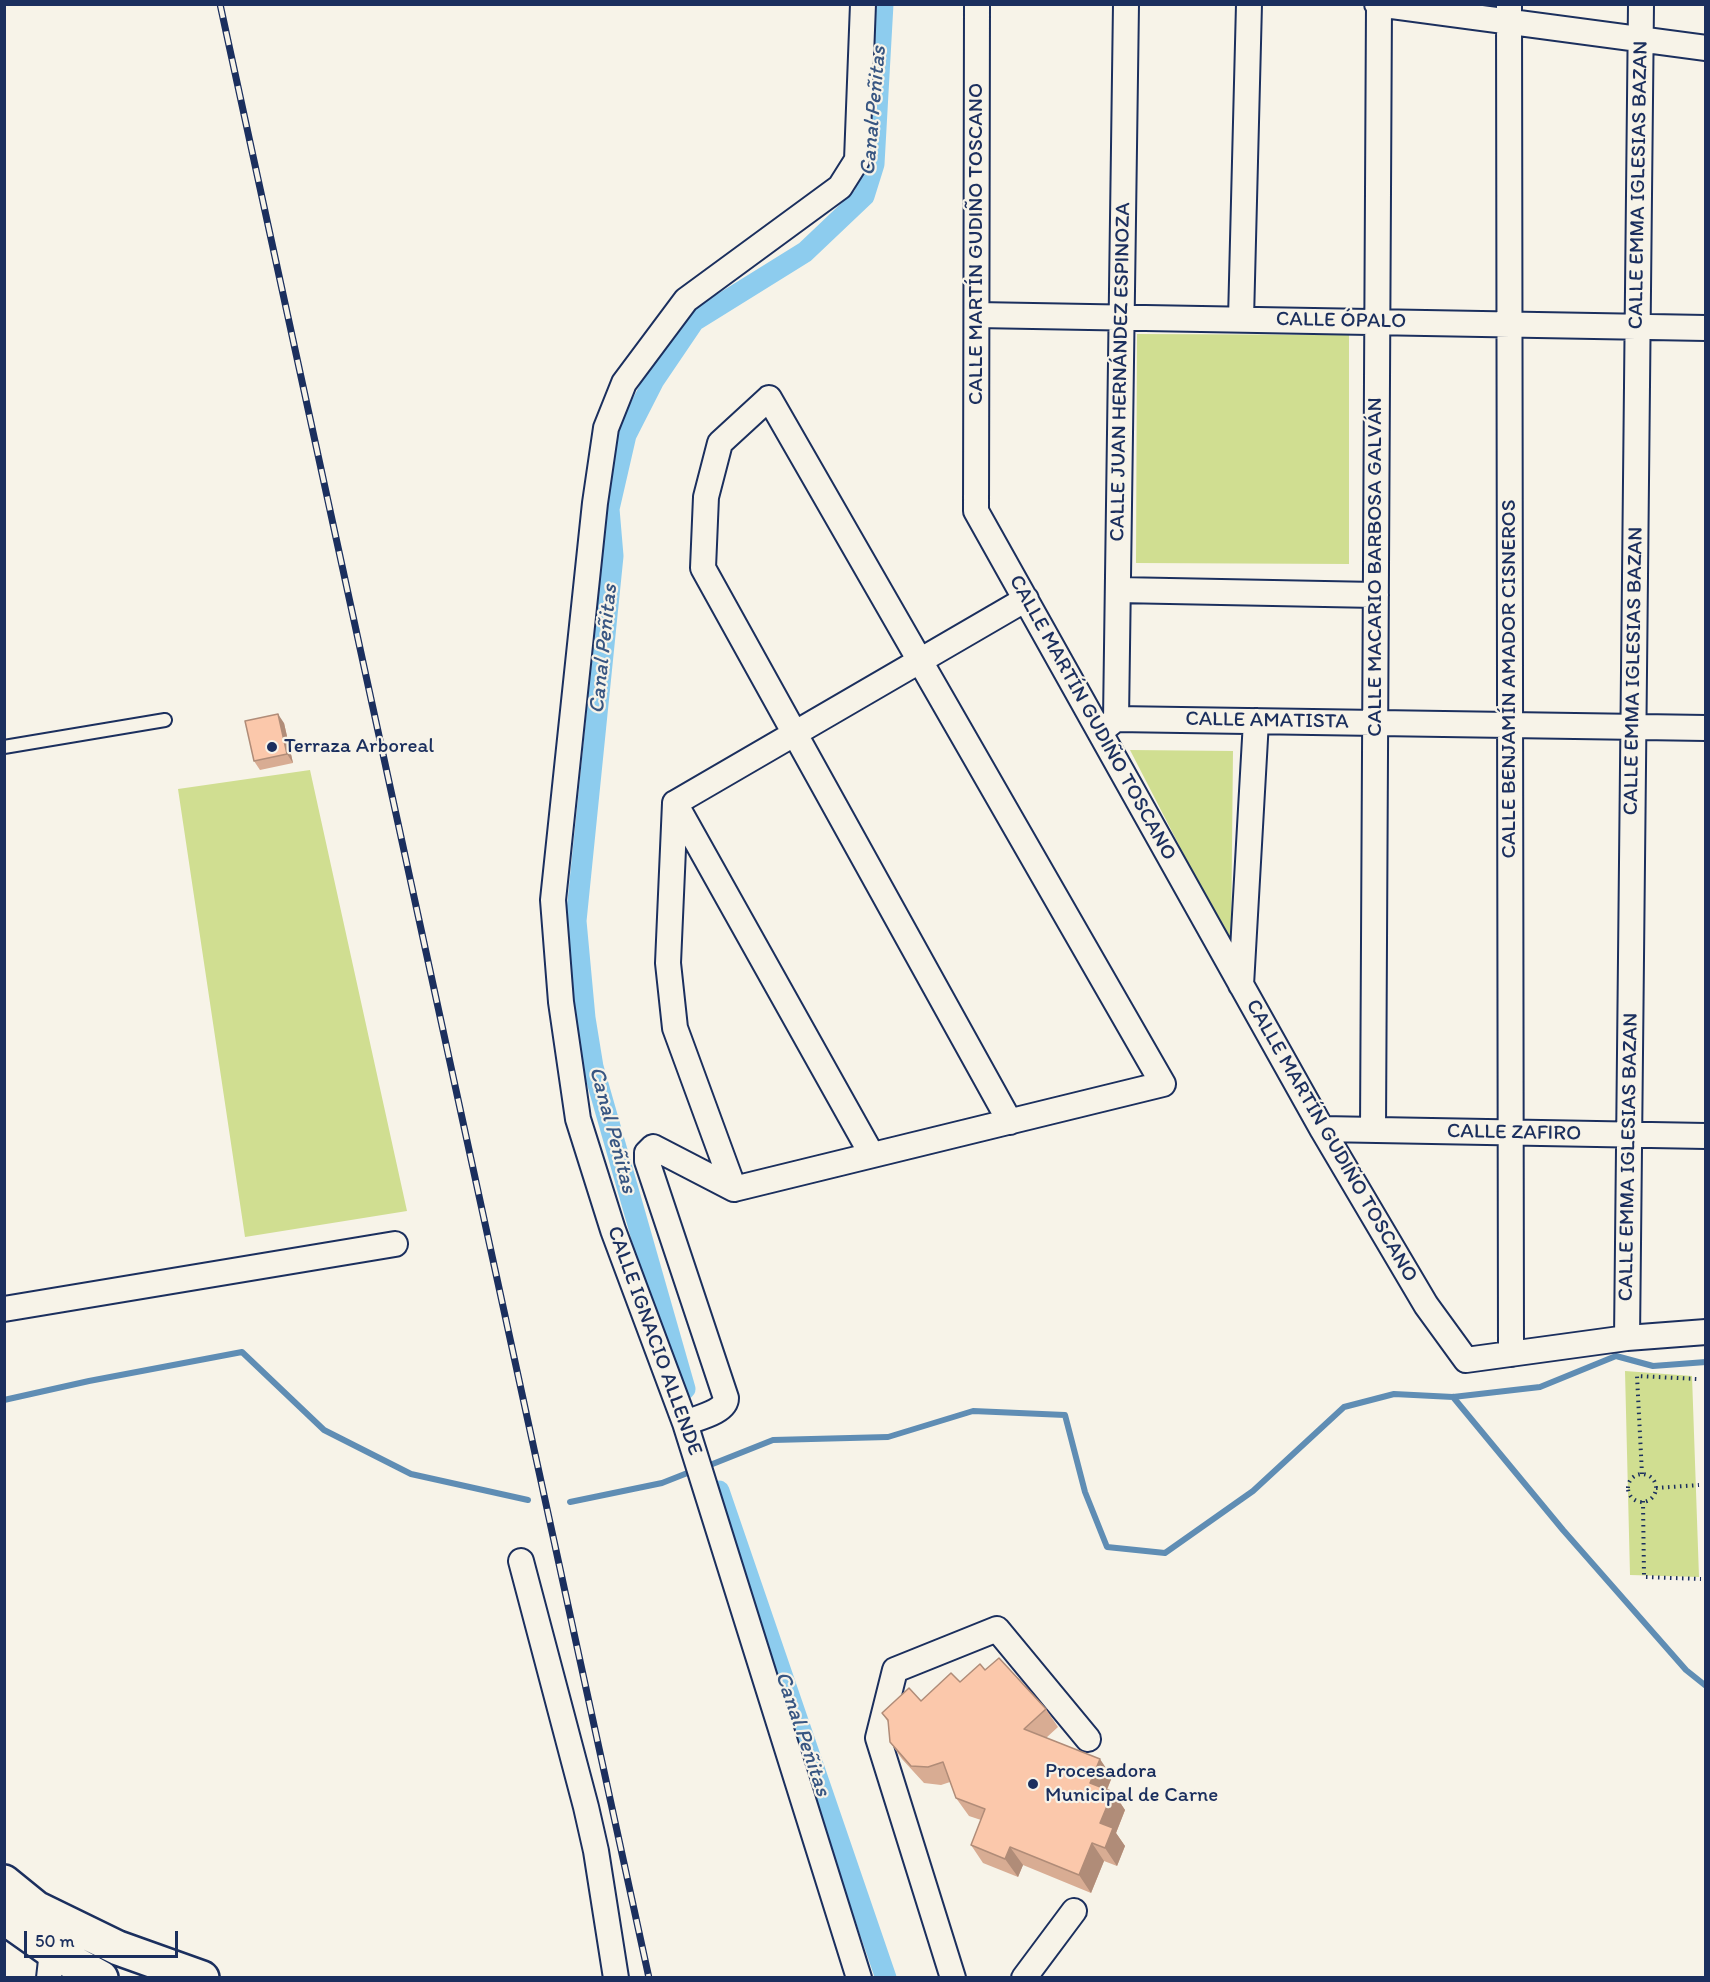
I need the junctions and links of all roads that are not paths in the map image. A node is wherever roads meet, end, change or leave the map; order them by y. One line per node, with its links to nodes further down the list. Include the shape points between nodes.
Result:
1 (863, 4): 45 (street, CALLE IGNACIO ALLENDE, via 857,160 840,187 686,300 624,383 606,428 595,503 553,900 561,1002 578,1119 613,1230)
2 (977, 4): 10 (street, CALLE MARTÍN GUDIÑO TOSCANO)
3 (1126, 4): 11 (street, CALLE JUAN HERNÁNDEZ ESPINOZA)
4 (1249, 4): 12 (street)
5 (1641, 4): 8 (street, CALLE EMMA IGLESIAS BAZAN)
6 (1378, 5): 7 (street); 13 (street, CALLE MACARIO BARBOSA GALVÁN)
7 (1509, 13): 8 (street); 14 (street, CALLE BENJAMÍN AMADOR CISNEROS)
8 (1641, 40): 9 (street); 15 (street, CALLE EMMA IGLESIAS BAZAN)
9 (1706, 48)
10 (977, 315): 11 (street, CALLE ÓPALO); 19 (street, CALLE MARTÍN GUDIÑO TOSCANO, via 976,511)
11 (1122, 317): 12 (street, CALLE ÓPALO); 17 (street, CALLE JUAN HERNÁNDEZ ESPINOZA)
12 (1241, 320): 13 (street, CALLE ÓPALO)
13 (1377, 322): 14 (street, CALLE ÓPALO); 18 (street, CALLE MACARIO BARBOSA GALVÁN)
14 (1510, 324): 15 (street, CALLE ÓPALO); 25 (street, CALLE BENJAMÍN AMADOR CISNEROS)
15 (1638, 326): 16 (street, CALLE ÓPALO); 26 (street, CALLE EMMA IGLESIAS BAZAN)
16 (1706, 328)
17 (1118, 590): 18 (street); 24 (street, CALLE JUAN HERNÁNDEZ ESPINOZA)
18 (1376, 595): 23 (street, CALLE MACARIO BARBOSA GALVÁN)
19 (1026, 599): 20 (street); 24 (street, CALLE MARTÍN GUDIÑO TOSCANO)
20 (920, 661): 28 (street); 28 (street, via 769,398 720,443 706,497 703,568); 32 (street, via 1163,1084)
21 (165, 720): 29 (lane)
22 (1256, 721): 23 (street, CALLE AMATISTA); 24 (street, CALLE AMATISTA); 31 (street)
23 (1375, 723): 25 (street, CALLE AMATISTA); 34 (street, CALLE MACARIO BARBOSA GALVÁN)
24 (1108, 725): 31 (street, CALLE MARTÍN GUDIÑO TOSCANO)
25 (1510, 725): 26 (street, CALLE AMATISTA); 35 (street, CALLE BENJAMÍN AMADOR CISNEROS)
26 (1634, 727): 27 (street, CALLE AMATISTA); 36 (street, CALLE EMMA IGLESIAS BAZAN)
27 (1706, 728)
28 (795, 734): 30 (street); 32 (street)
29 (4, 747)
30 (675, 803): 38 (street); 39 (street, via 668,963 675,1028)
31 (1241, 985): 33 (street, CALLE MARTÍN GUDIÑO TOSCANO)
32 (1010, 1122): 38 (street)
33 (1322, 1129): 34 (street, CALLE ZAFIRO); 44 (street, CALLE MARTÍN GUDIÑO TOSCANO, via 1426,1305 1466,1360)
34 (1372, 1130): 35 (street, CALLE ZAFIRO)
35 (1511, 1132): 36 (street, CALLE ZAFIRO); 44 (street, CALLE BENJAMÍN AMADOR CISNEROS)
36 (1629, 1135): 37 (street, CALLE ZAFIRO); 43 (street, CALLE EMMA IGLESIAS BAZAN)
37 (1706, 1136)
38 (872, 1155): 39 (street)
39 (734, 1189): 45 (street, via 653,1147 647,1154 726,1398 722,1408)
40 (395, 1244): 41 (street)
41 (4, 1309)
42 (1706, 1332): 43 (street)
43 (1627, 1338): 44 (street)
44 (1511, 1354)
45 (688, 1433): 55 (street, CALLE IGNACIO ALLENDE)
46 (520, 1562): 54 (street, via 586,1807)
47 (1088, 1739): 56 (street, via 997,1629 895,1670 878,1738)
48 (4, 1882): 53 (main road, via 36,1908 118,1948)
49 (1074, 1911): 57 (street)
50 (4, 1917): 51 (main road)
51 (50, 1964): 52 (main road)
52 (101, 1977)
53 (202, 1977)
54 (616, 1977)
55 (859, 1977)
56 (954, 1977)
57 (1024, 1977)

